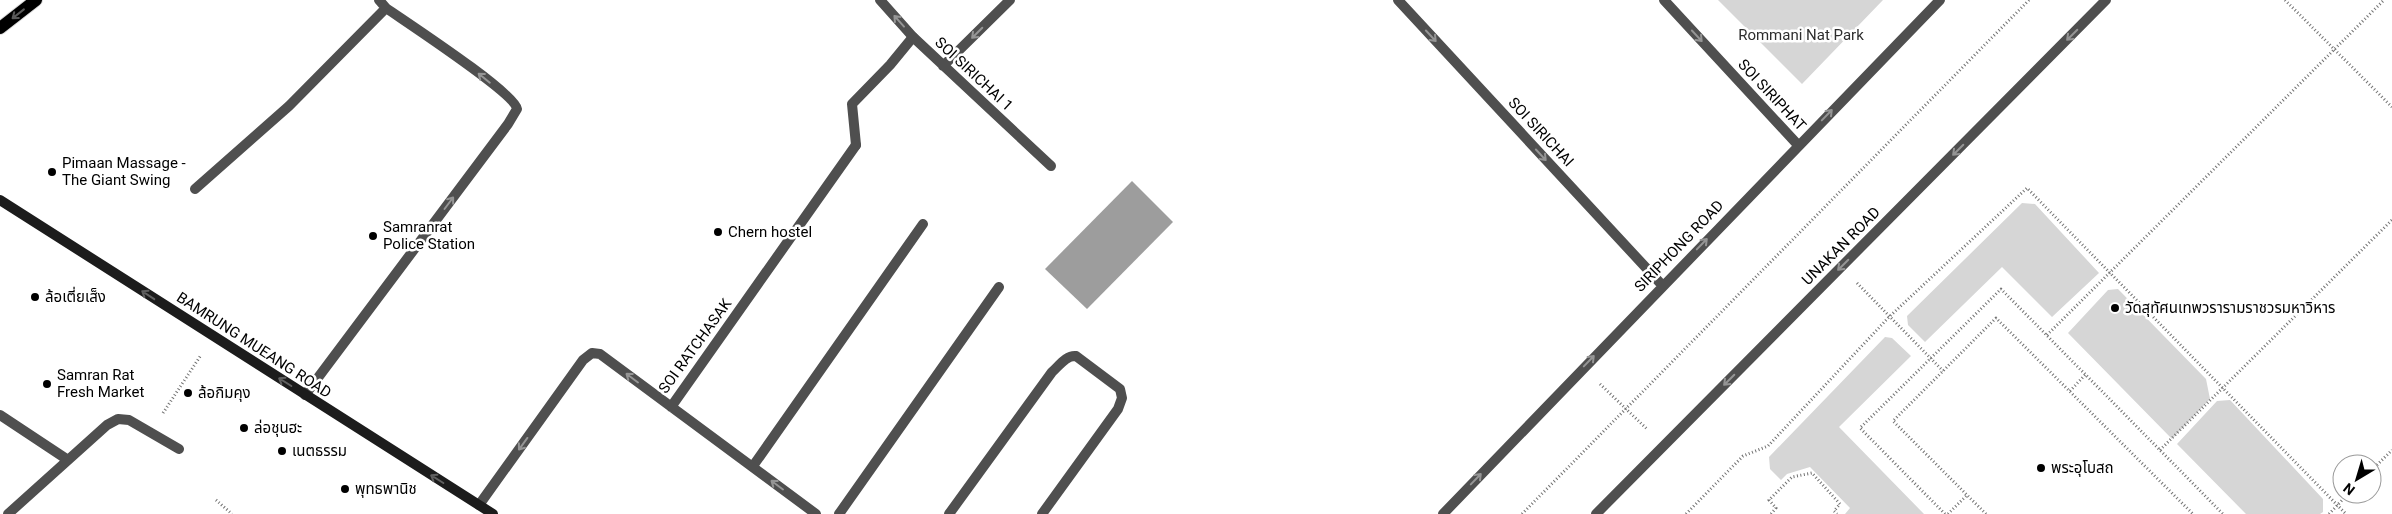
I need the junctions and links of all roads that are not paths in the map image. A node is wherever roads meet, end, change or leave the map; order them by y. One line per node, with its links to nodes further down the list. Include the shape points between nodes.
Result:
1 (36, 0): 9 (main road, one-way to 9)
2 (880, 0): 10 (street, SOI SIRICHAI 1, one-way to 2)
3 (1010, 0): 11 (street, one-way to 11)
4 (1398, 0): 17 (street, SOI SIRICHAI, one-way to 17)
5 (1664, 0): 12 (street, SOI SIRIPHAT, one-way to 12)
6 (1940, 0): 12 (street, SIRIPHONG ROAD, one-way to 6)
7 (2106, 0): 33 (street, UNAKAN ROAD, one-way to 33)
8 (383, 4): 14 (street, via 289,106); 19 (street, one-way to 8, via 516,109 512,100 477,72)
9 (0, 28)
10 (913, 37): 11 (street, SOI SIRICHAI 1); 20 (street, SOI RATCHASAK, via 852,104 856,145)
11 (943, 66): 13 (street, SOI SIRICHAI 1)
12 (1798, 145): 17 (street, SIRIPHONG ROAD, one-way to 12)
13 (1051, 166)
14 (195, 190)
15 (0, 200): 19 (main road, BAMRUNG MUEANG ROAD, one-way to 15)
16 (923, 224): 24 (street)
17 (1662, 285): 32 (street, SIRIPHONG ROAD, one-way to 17)
18 (999, 287): 29 (street)
19 (305, 395): 25 (main road, BAMRUNG MUEANG ROAD, one-way to 19)
20 (671, 407): 24 (street); 25 (street, SOI RATCHASAK, one-way to 25, via 600,354 592,353 583,360)
21 (0, 415): 23 (street)
22 (179, 449): 23 (street, via 129,420 118,419)
23 (68, 460): 26 (street)
24 (753, 466): 28 (street, one-way to 24)
25 (479, 505): 27 (main road, BAMRUNG MUEANG ROAD)
26 (8, 514)
27 (493, 514)
28 (816, 514)
29 (839, 514)
30 (949, 514): 31 (street, via 1052,372 1065,359 1076,356 1120,389 1122,398 1118,409)
31 (1042, 514)
32 (1443, 514)
33 (1596, 514)

